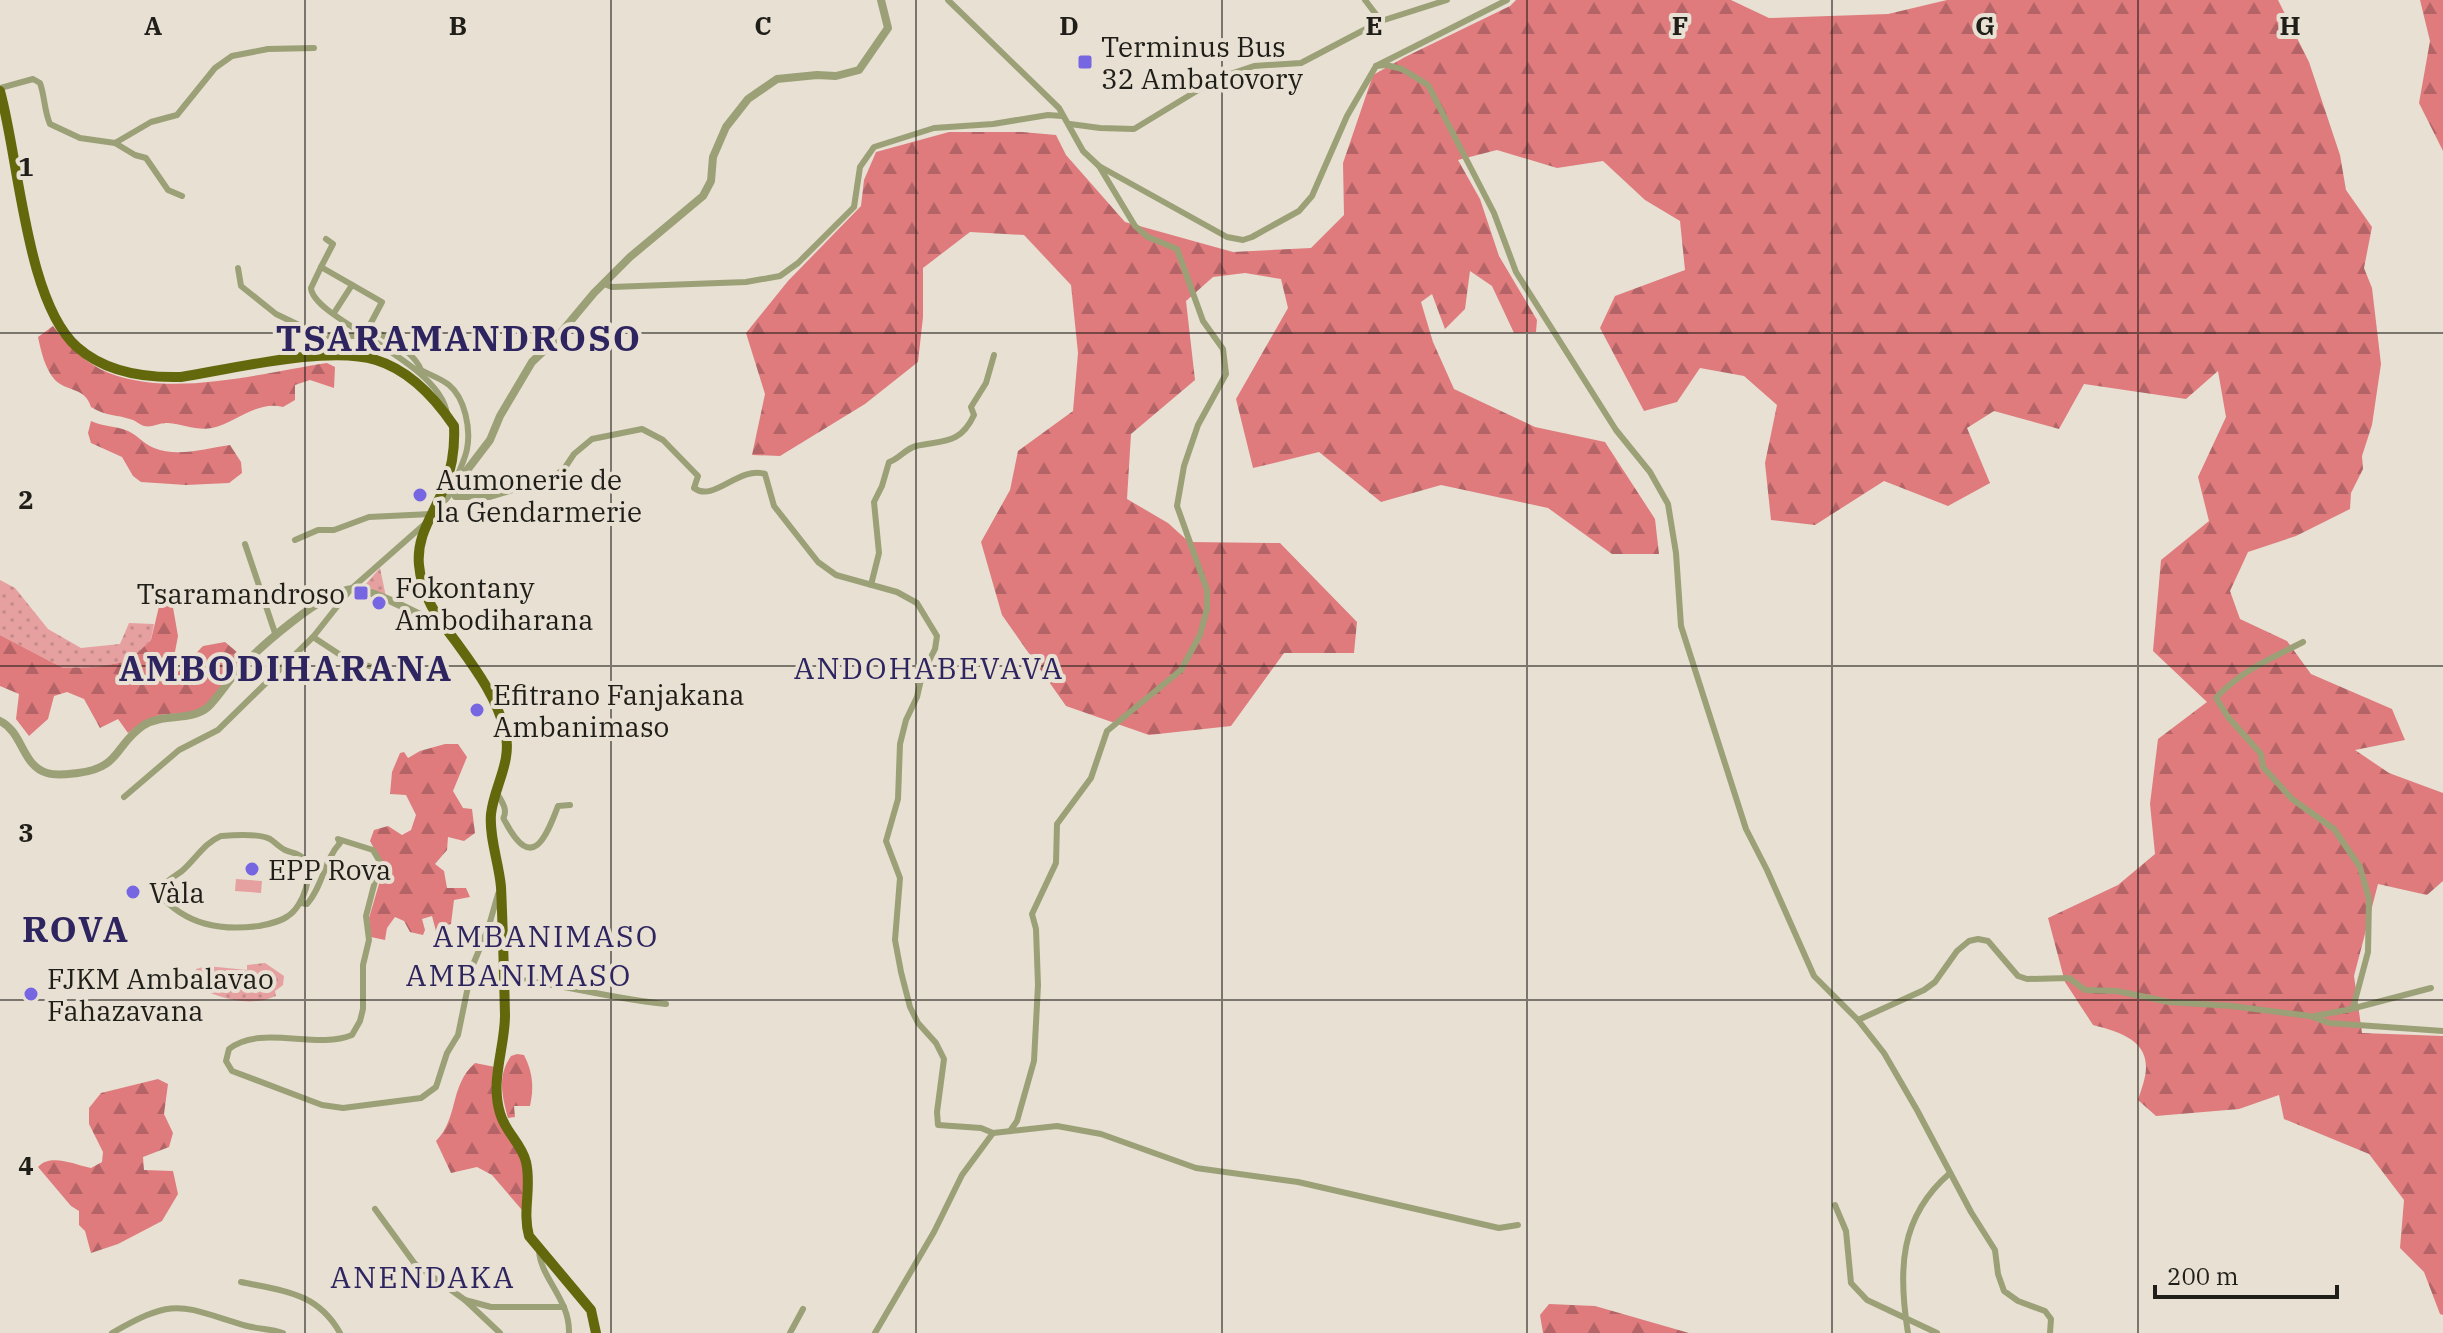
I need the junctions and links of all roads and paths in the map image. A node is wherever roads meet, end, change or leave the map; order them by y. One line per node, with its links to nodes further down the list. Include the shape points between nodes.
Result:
1 (881, 0): 18 (street, via 888,28 859,70 777,79 748,99 726,127 703,196)
2 (948, 0): 10 (street)
3 (1365, 0): 6 (street)
4 (1447, 0): 6 (street)
5 (1507, 0): 8 (street)
6 (1381, 21): 11 (street, via 1301,63 1254,66 1218,78 1134,129)
7 (314, 48): 12 (street, via 232,56 215,68 177,115 151,122)
8 (1376, 66): 13 (street, via 1312,196 1299,211 1252,237 1227,237); 47 (street, via 1402,69 1428,85 1494,213 1516,272 1668,504 1681,626 1746,829 1814,976)
9 (0, 90): 12 (street, via 33,79 40,83 50,124 80,138); 24 (main road, via 42,289 75,346 94,360 159,378 303,358 372,358 415,382)
10 (1062, 116): 11 (street); 18 (street, via 934,128 874,147 860,167 854,207 780,276 706,285)
11 (1070, 124): 13 (street, via 1083,151)
12 (115, 143): 14 (street, via 146,158 168,190)
13 (1099, 166): 49 (street, via 1135,226 1177,249 1203,321 1223,349 1226,374 1198,425 1177,506 1207,590 1207,609 1181,670 1107,731 1091,778 1057,824 1056,863 1032,914 1038,985 1034,1061)
14 (182, 196)
15 (326, 239): 16 (street, via 333,244)
16 (321, 267): 19 (street); 20 (street, via 311,294)
17 (238, 268): 22 (street, via 241,286 276,314 325,336)
18 (604, 284): 25 (street, via 532,362 490,440)
19 (352, 285): 20 (street); 21 (street, via 382,302)
20 (334, 313): 22 (street)
21 (369, 327): 22 (street); 25 (street, via 407,352 421,370 450,385 461,402 467,448)
22 (364, 336): 24 (street, via 438,390)
23 (994, 355): 29 (street, via 986,383 971,407 974,415 968,428 948,441 914,446 889,462 874,502 879,553)
24 (447, 416): 25 (main road, via 454,426)
25 (450, 486): 26 (main road); 29 (street, via 455,497 506,493 552,478 592,439 642,429 663,440 698,476 694,488 700,493 710,493 740,475 765,474 774,506 818,562 836,575)
26 (429, 518): 27 (street, via 369,517); 30 (street); 31 (main road, via 418,552 419,570 428,604)
27 (295, 540)
28 (245, 544): 32 (street)
29 (871, 585): 50 (street, via 917,603 937,636 900,744 898,799 886,841 900,878 895,940 901,972 910,1007 944,1059 938,1125)
30 (351, 589): 31 (street); 32 (street, via 311,609); 33 (street)
31 (442, 626): 37 (main road, via 477,671 504,728 507,758)
32 (276, 636): 36 (street, via 209,706 150,722 102,768 64,775 43,772 30,761 12,728)
33 (313, 637): 35 (street, via 345,658); 38 (street, via 218,730 179,750)
34 (2303, 642): 45 (street, via 2255,666 2216,698 2261,754 2263,767 2292,799 2334,829 2360,867 2369,899 2368,952)
35 (372, 667)
36 (0, 721)
37 (497, 793): 39 (street, via 505,806 504,821 517,842 532,848 546,839 558,806); 40 (main road, via 491,829)
38 (124, 797)
39 (570, 805)
40 (501, 887): 41 (street, via 472,967 458,1035 436,1087 421,1098 351,1108 311,1101 232,1071 226,1061 229,1049 244,1040 328,1042 352,1035 360,1021 369,940 366,916 380,869 378,856 360,844 338,839 318,890 307,904); 42 (main road)
41 (301, 903): 41 (street, via 291,915 269,924 212,928 187,917 159,894 210,841 262,836 296,853 307,865)
42 (504, 978): 44 (street); 55 (main road, via 498,1106 526,1160 525,1222)
43 (2431, 988): 45 (street)
44 (666, 1004)
45 (2353, 1008): 46 (street)
46 (2310, 1016): 47 (street, via 2085,990 2069,978 2027,979 2018,976 1988,941 1978,939 1957,951 1924,990); 48 (street, via 2329,1023)
47 (1858, 1020): 51 (street, via 1884,1053)
48 (2443, 1031)
49 (1010, 1131): 50 (street); 54 (street, via 1057,1126 1101,1134 1196,1168 1298,1182 1499,1228)
50 (993, 1133): 68 (street, via 962,1175)
51 (1950, 1173): 60 (street, via 1917,1213 1905,1242); 71 (street, via 1995,1250 2004,1291 2045,1311 2051,1319)
52 (1835, 1205): 60 (street, via 1846,1231 1851,1283 1867,1300)
53 (375, 1209): 57 (street, via 415,1264)
54 (1518, 1225)
55 (539, 1250): 58 (street); 66 (main road, via 591,1310)
56 (241, 1282): 63 (street, via 305,1297 331,1318)
57 (465, 1300): 58 (street, via 491,1307); 64 (street)
58 (564, 1307): 65 (street)
59 (803, 1309): 67 (street)
60 (1906, 1317): 69 (street); 70 (street)
61 (112, 1333): 62 (street, via 174,1307)
62 (283, 1333)
63 (340, 1333)
64 (500, 1333)
65 (569, 1333)
66 (596, 1333)
67 (790, 1333)
68 (875, 1333)
69 (1908, 1333)
70 (1937, 1333)
71 (2050, 1333)

